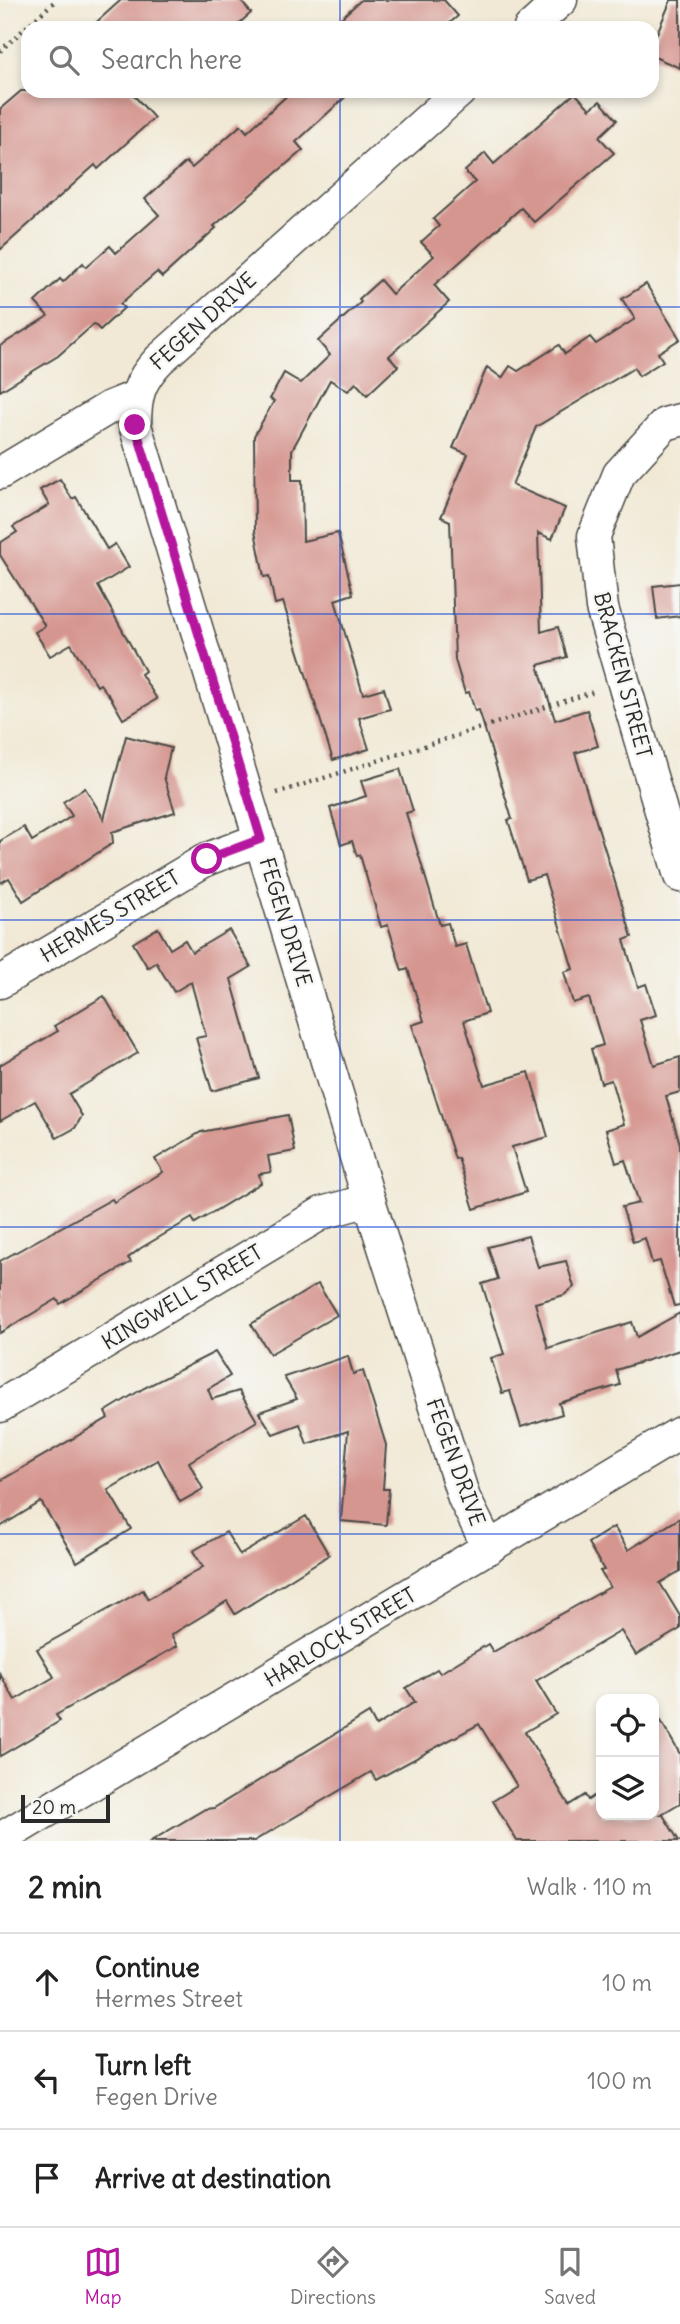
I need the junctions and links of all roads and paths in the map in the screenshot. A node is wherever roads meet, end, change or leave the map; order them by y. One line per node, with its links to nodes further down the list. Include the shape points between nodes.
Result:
1 (56, 0): 3 (path)
2 (561, 0): 4 (street)
3 (33, 21)
4 (538, 21)
5 (21, 32): 6 (path)
6 (0, 51)
7 (452, 98): 8 (street, FEGEN DRIVE, via 159,360 143,377)
8 (135, 397): 10 (street, via 110,407); 13 (street, FEGEN DRIVE, via 135,425)
9 (680, 420): 14 (street, BRACKEN STREET, via 665,424 619,474 594,536 602,608)
10 (0, 473)
11 (598, 690): 12 (path)
12 (264, 797)
13 (261, 839): 15 (street, HERMES STREET, via 207,859); 16 (street, FEGEN DRIVE)
14 (680, 876)
15 (0, 982)
16 (369, 1200): 17 (street, KINGWELL STREET, via 322,1213); 19 (street, FEGEN DRIVE, via 464,1498)
17 (0, 1406)
18 (680, 1433): 19 (street, HARLOCK STREET)
19 (489, 1548): 20 (street, HARLOCK STREET)
20 (0, 1839)

